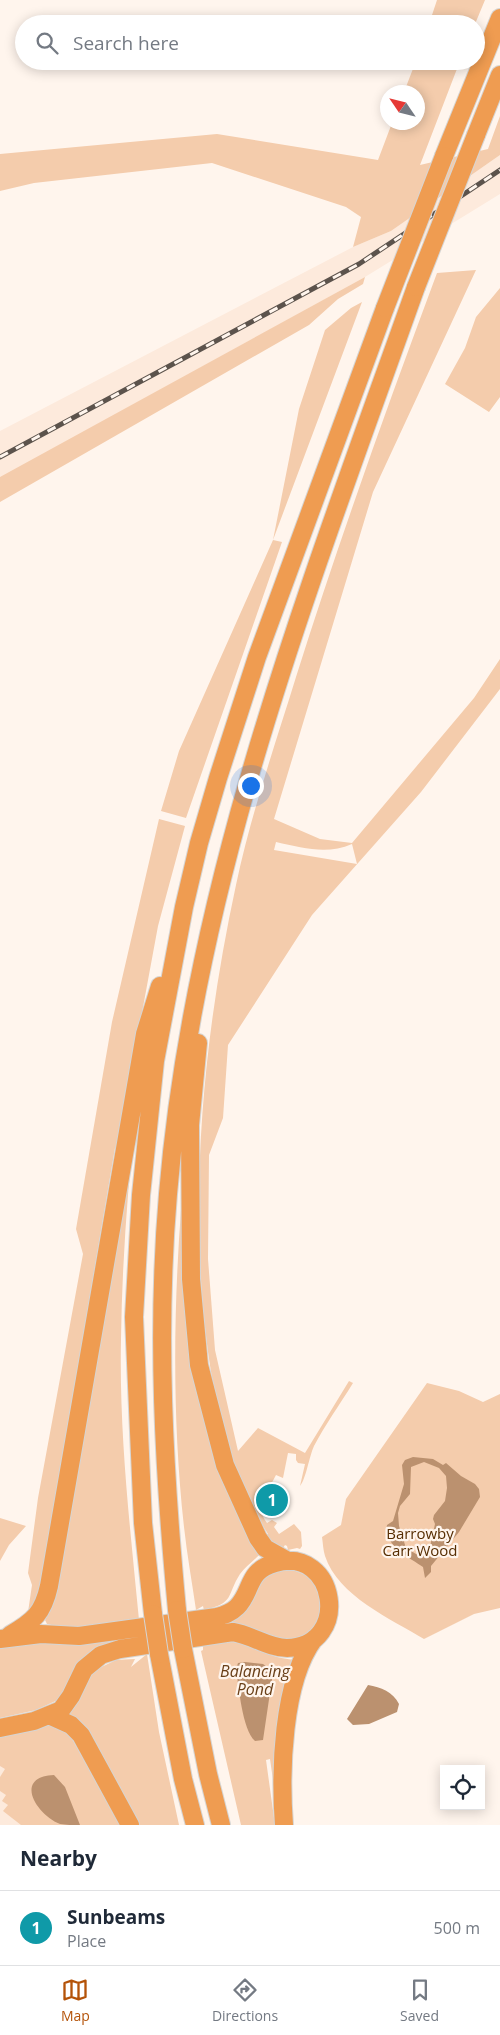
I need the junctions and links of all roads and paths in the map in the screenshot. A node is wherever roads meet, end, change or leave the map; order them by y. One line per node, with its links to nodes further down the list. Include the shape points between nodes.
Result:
1 (500, 18): 2 (highway, bridge)
2 (485, 55)
3 (479, 70): 5 (highway, bridge, via 385,308 256,657 201,834)
4 (500, 75): 6 (highway, bridge, via 416,287 283,667)
5 (184, 907): 8 (highway, via 145,1034 46,1602 34,1619); 13 (highway, bridge, via 155,1061 141,1195 134,1317 142,1504 153,1614 183,1779)
6 (212, 911): 7 (highway, via 190,1125 191,1279 198,1365 225,1465 265,1548); 14 (highway, bridge, via 183,1068 168,1193 161,1314 163,1428 177,1610 208,1774)
7 (288, 1561): 8 (highway, via 273,1563 260,1570 250,1581 236,1608 217,1618 79,1636 40,1634); 9 (highway, via 311,1569 328,1589 329,1615 322,1631)
8 (2, 1639)
9 (314, 1639): 10 (highway, via 286,1648 233,1632 120,1649 90,1662 67,1704); 15 (highway, via 300,1661 287,1713)
10 (51, 1716): 11 (highway); 12 (highway, via 71,1725 81,1735)
11 (0, 1728)
12 (130, 1825)
13 (195, 1825)
14 (221, 1825)
15 (284, 1825)

